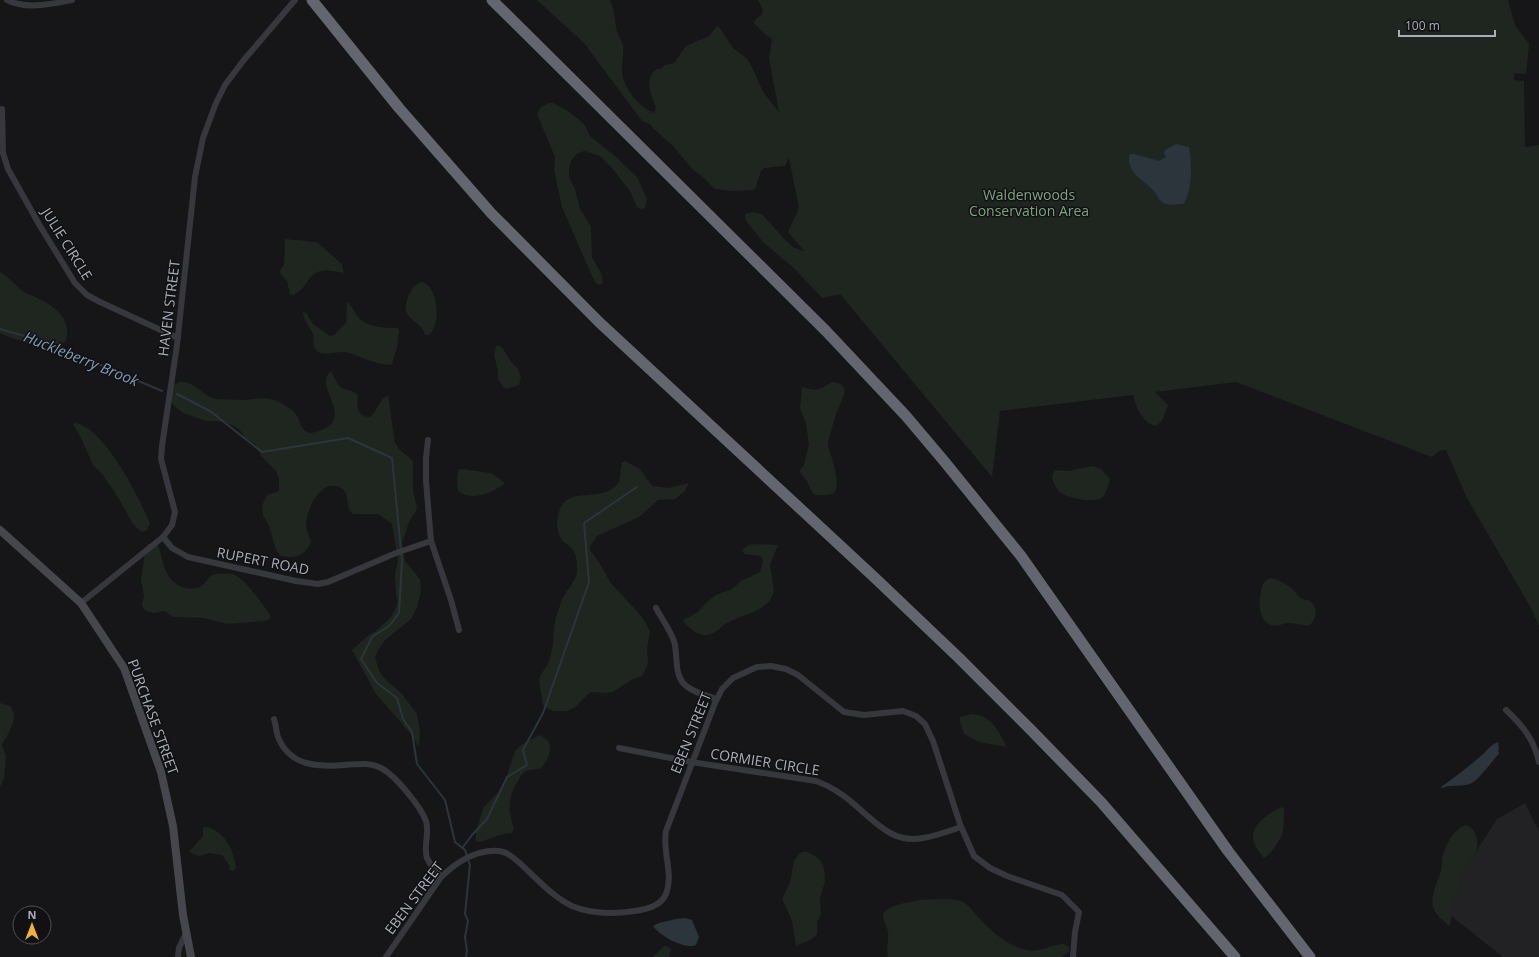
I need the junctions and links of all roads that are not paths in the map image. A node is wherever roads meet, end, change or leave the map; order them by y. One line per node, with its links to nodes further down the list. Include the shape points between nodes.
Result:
1 (7, 0): 2 (street, via 28,5)
2 (72, 0)
3 (295, 0): 7 (street, HAVEN STREET, via 234,74 208,121 198,155)
4 (492, 0): 29 (highway, via 826,331 925,439 1021,556 1228,851)
5 (312, 1): 28 (highway, via 398,108 491,213 599,322 874,577 1027,725 1101,802)
6 (2, 109): 7 (street, JULIE CIRCLE, via 3,153 8,169 75,283 100,302)
7 (178, 338): 10 (street, HAVEN STREET, via 161,460 173,502 174,516 170,529)
8 (428, 440): 11 (street, via 426,481)
9 (2, 534): 12 (main road, PURCHASE STREET)
10 (163, 537): 11 (street, RUPERT ROAD, via 172,548 188,557 318,584); 12 (street, HAVEN STREET)
11 (431, 541): 14 (street)
12 (81, 603): 23 (main road, PURCHASE STREET, via 124,668 161,772 173,826)
13 (656, 608): 15 (street, via 673,640 679,677 691,689)
14 (459, 630)
15 (716, 699): 19 (street, EBEN STREET); 21 (street, EBEN STREET, via 725,686 738,675 757,667 771,666 798,675 839,708 851,714 903,711 916,716 925,724 933,742)
16 (1506, 710): 20 (street, via 1530,737)
17 (274, 719): 22 (street, via 282,744 288,752 306,764 371,764 391,774 405,789 426,821 427,858)
18 (619, 748): 19 (street, CORMIER CIRCLE)
19 (692, 762): 21 (street, CORMIER CIRCLE, via 820,782 854,804 887,832 900,838 923,838); 22 (street, EBEN STREET, via 666,831 668,885 662,900 651,907 613,913 573,906 557,897 515,859 497,851 485,851 463,859)
20 (1539, 762)
21 (961, 827): 27 (street, EBEN STREET, via 970,850 984,864 1008,876 1062,894 1079,912)
22 (441, 877): 26 (street, EBEN STREET)
23 (186, 934): 24 (street); 25 (main road, PURCHASE STREET)
24 (178, 957)
25 (192, 957)
26 (386, 957)
27 (1073, 957)
28 (1235, 957)
29 (1310, 957)

